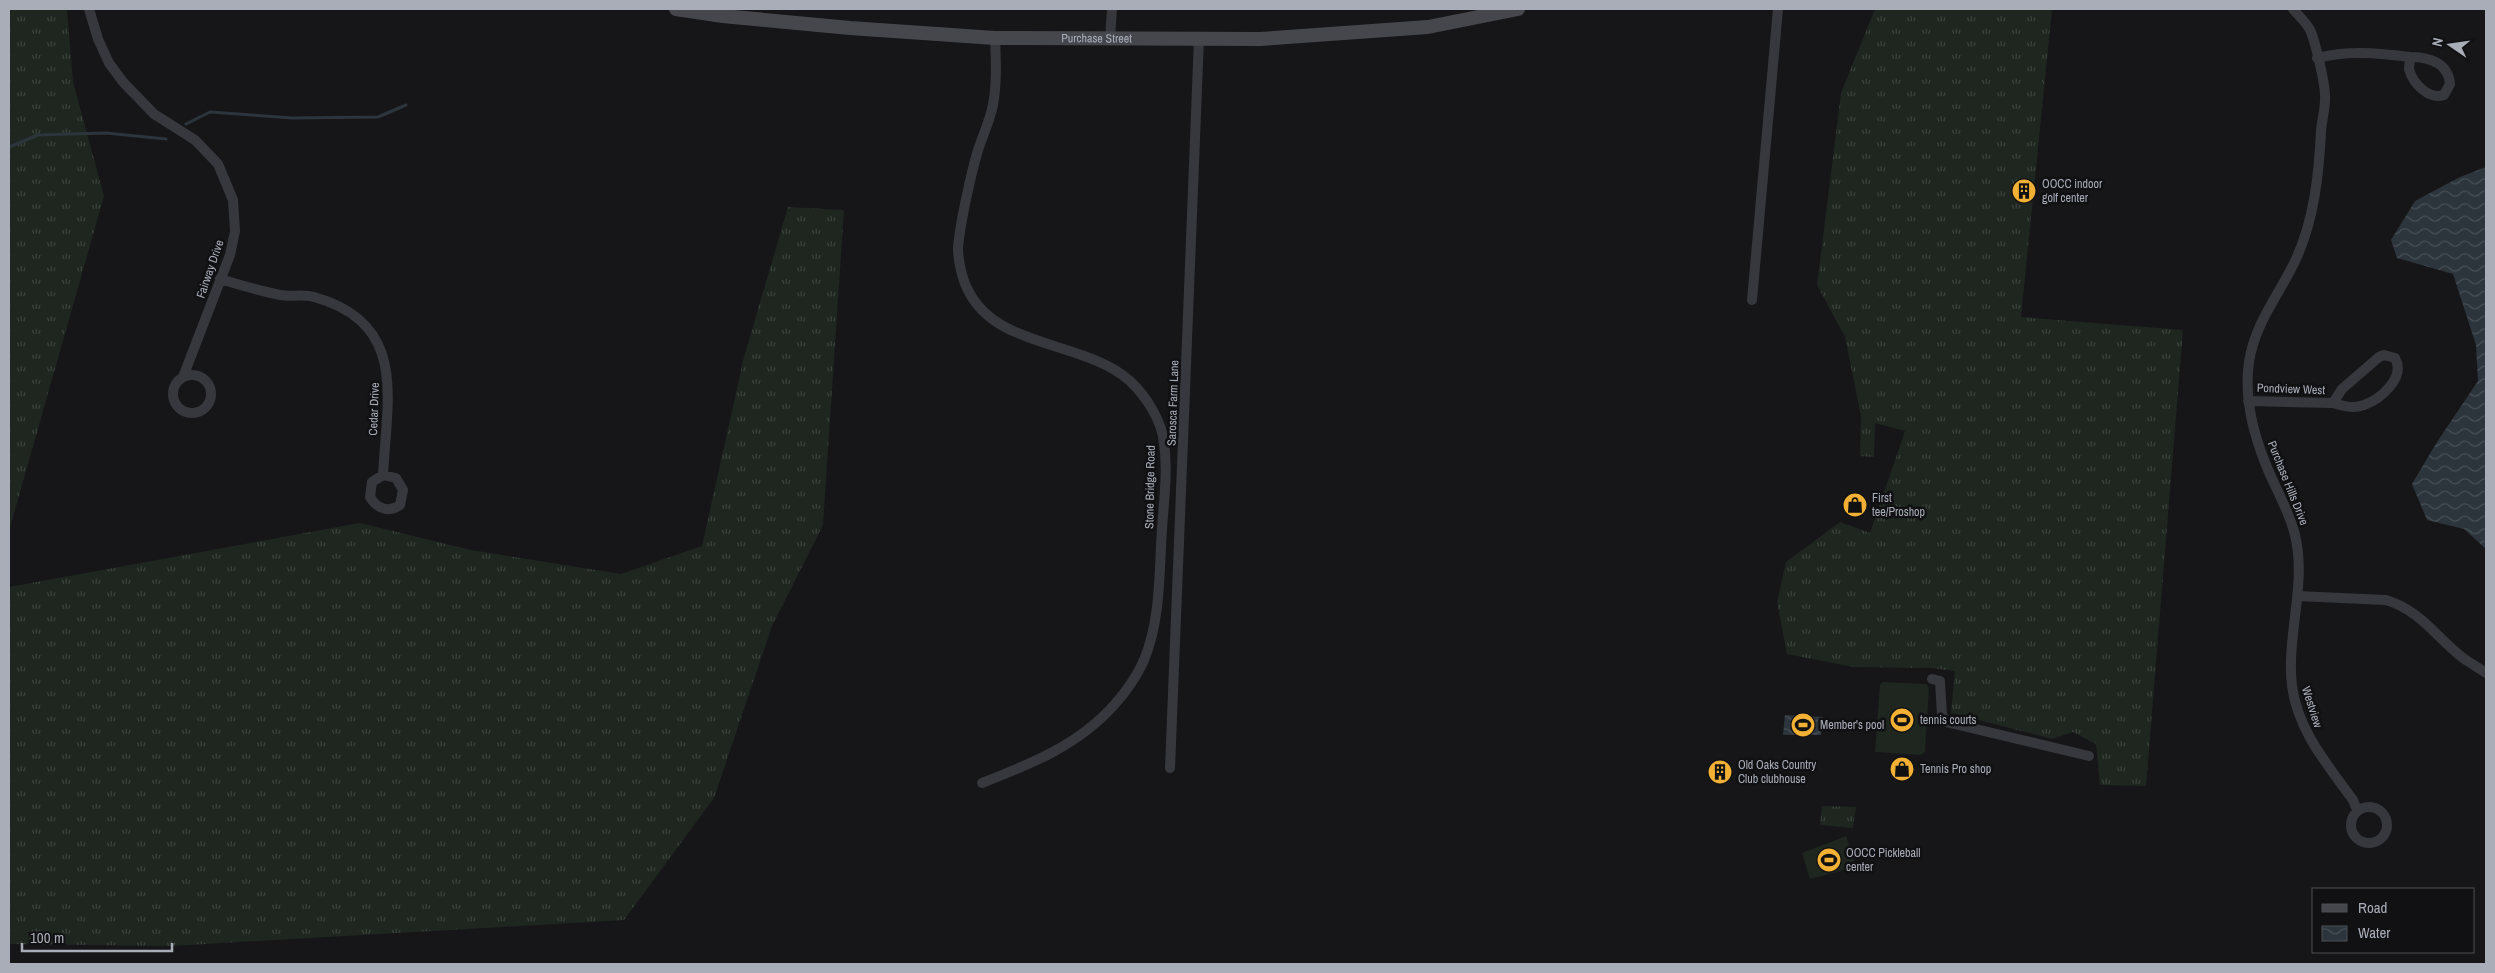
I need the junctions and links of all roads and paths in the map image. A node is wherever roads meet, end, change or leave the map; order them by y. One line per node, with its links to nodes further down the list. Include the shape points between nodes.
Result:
1 (89, 9): 12 (street, Fairway Drive, via 109,64 123,82 154,114 195,140 218,164 233,200 235,231)
2 (685, 9): 7 (main road, Purchase Street, via 850,28)
3 (1112, 9): 8 (street)
4 (1518, 9): 9 (main road, Purchase Street, via 1396,31 1260,39)
5 (1778, 9): 13 (street)
6 (2293, 9): 11 (street, Purchase Hills Drive, via 2311,30)
7 (995, 38): 8 (main road, Purchase Street); 23 (street, Stone Bridge Road, via 994,99 978,152 958,250 967,290 997,322 1014,332 1109,365 1131,382 1159,423 1164,442 1165,490 1158,598 1144,662 1117,702 1093,727 1056,752)
8 (1110, 38): 9 (main road, Purchase Street)
9 (1199, 38): 22 (street, Sarosca Farm Lane)
10 (2410, 57): 10 (street, via 2409,69 2425,92 2438,97 2444,95 2450,84 2447,72 2430,58); 11 (street, via 2369,51)
11 (2317, 58): 15 (street, Purchase Hills Drive, via 2325,95 2314,201 2296,259 2260,323 2249,361)
12 (220, 279): 14 (street, Fairway Drive); 17 (street, Cedar Drive, via 281,295 311,296 330,302 369,328 380,344 388,382)
13 (1752, 300)
14 (183, 377)
15 (2248, 400): 16 (street, Pondview West); 18 (street, Purchase Hills Drive, via 2263,456 2295,535 2299,564)
16 (2333, 402): 16 (street, Pondview West, via 2344,407 2371,401 2397,376 2399,365 2395,358 2379,357)
17 (383, 474)
18 (2297, 596): 19 (street, via 2396,603 2413,611 2463,658); 24 (street, Westview, via 2291,673 2295,700 2310,741 2353,800)
19 (2486, 672)
20 (1932, 678): 21 (street, via 1940,681 1942,715 1946,722)
21 (2090, 756)
22 (1170, 768)
23 (982, 783)
24 (2356, 810)

